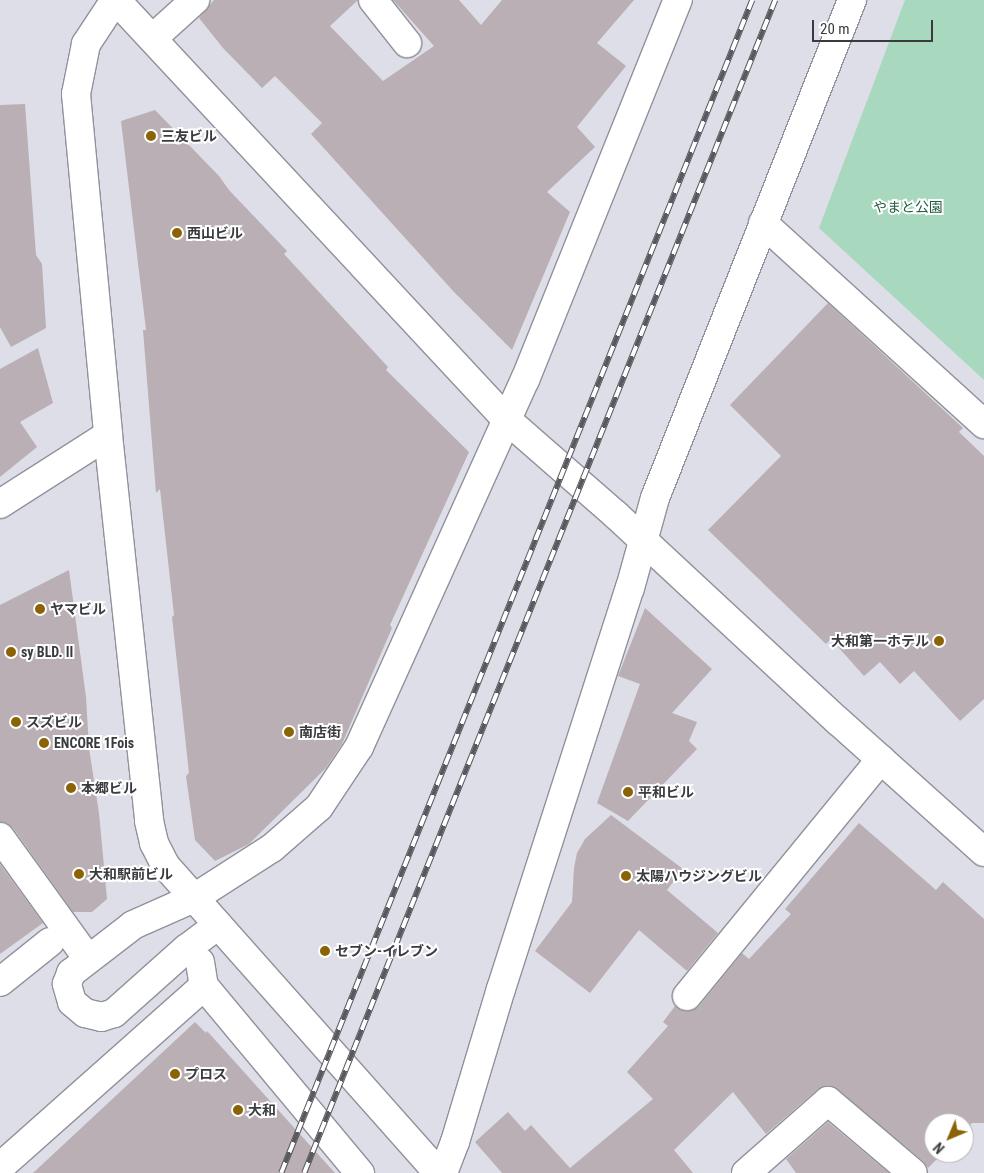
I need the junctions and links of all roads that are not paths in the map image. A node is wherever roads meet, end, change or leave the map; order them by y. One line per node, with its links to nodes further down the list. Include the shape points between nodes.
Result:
1 (116, 0): 6 (street); 11 (street, via 86,44 76,94)
2 (194, 0): 6 (street)
3 (373, 0): 7 (street)
4 (678, 0): 9 (street, via 525,380)
5 (852, 0): 8 (street)
6 (152, 38): 9 (street)
7 (407, 43)
8 (763, 223): 10 (street); 13 (street, via 655,498)
9 (506, 419): 13 (street); 17 (street, via 359,747 319,807 272,848)
10 (984, 424)
11 (108, 435): 12 (street); 17 (street, via 149,821 164,865)
12 (0, 504)
13 (644, 540): 14 (street); 26 (street)
14 (881, 759): 16 (street); 22 (street)
15 (0, 837): 20 (street)
16 (984, 852)
17 (194, 898): 18 (street); 20 (street, via 133,925)
18 (218, 925): 20 (street, via 114,1013 102,1017 85,1013 72,1002 67,984 71,973); 25 (street)
19 (50, 942): 21 (street)
20 (88, 959)
21 (0, 982)
22 (687, 996)
23 (0, 1167): 24 (street, via 202,974)
24 (360, 1173)
25 (438, 1173)
26 (443, 1173)
27 (746, 1173): 28 (street, via 828,1101)
28 (912, 1173)

